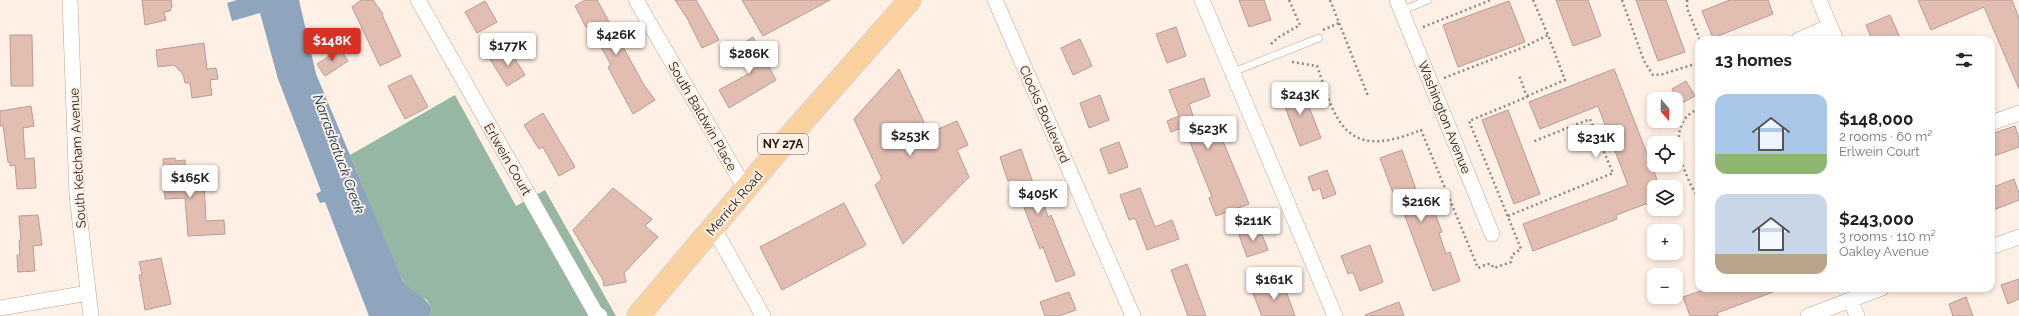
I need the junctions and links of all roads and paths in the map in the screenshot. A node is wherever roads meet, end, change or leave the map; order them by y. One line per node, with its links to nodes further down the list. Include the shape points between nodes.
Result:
1 (70, 0): 44 (street, South Ketcham Avenue, via 78,196)
2 (418, 0): 48 (street, Erlwein Court, via 595,312)
3 (636, 0): 36 (street, South Baldwin Place)
4 (910, 0): 36 (main road, Merrick Road / NY 27A)
5 (994, 0): 51 (street, Clocks Boulevard)
6 (1202, 0): 27 (street)
7 (1289, 0): 24 (path, via 1300,25)
8 (1330, 0): 16 (path)
9 (1428, 0): 15 (lane)
10 (1491, 0): 18 (path)
11 (1533, 0): 20 (path)
12 (1622, 0): 26 (path, via 1644,62 1653,75)
13 (1686, 0): 21 (path)
14 (1819, 0): 17 (street)
15 (1399, 6): 40 (street, Washington Avenue)
16 (1339, 23): 19 (path); 30 (path)
17 (1830, 26): 22 (street); 23 (street)
18 (1422, 28)
19 (1318, 35): 27 (lane)
20 (1548, 35): 29 (path); 31 (path, via 1565,80)
21 (1698, 36)
22 (1807, 36)
23 (1834, 36)
24 (1269, 46)
25 (1288, 63): 38 (path, via 1294,61 1317,66 1341,126 1348,133 1382,141 1421,130 1478,268 1491,264 1494,268 1511,262 1512,255 1521,251)
26 (1695, 64)
27 (1232, 72): 52 (street)
28 (1519, 75): 31 (path)
29 (1442, 79)
30 (1368, 96)
31 (1527, 96): 38 (path, via 1469,120)
32 (1695, 112): 37 (path, via 1688,116 1678,133 1679,152)
33 (2019, 113): 34 (street)
34 (1995, 122)
35 (1532, 142): 38 (path, via 1590,119 1613,173)
36 (746, 190): 39 (main road, Merrick Road / NY 27A)
37 (1695, 192)
38 (1508, 216)
39 (713, 228): 49 (main road, Merrick Road / NY 27A); 50 (street)
40 (1492, 234)
41 (2019, 236): 42 (street)
42 (1995, 245)
43 (1872, 292): 45 (street)
44 (88, 293): 46 (street); 47 (street, South Ketcham Avenue)
45 (1851, 300): 53 (street); 54 (street)
46 (0, 308)
47 (91, 316)
48 (600, 316)
49 (638, 316)
50 (763, 316)
51 (1133, 316)
52 (1335, 316)
53 (1808, 316)
54 (1857, 316)

